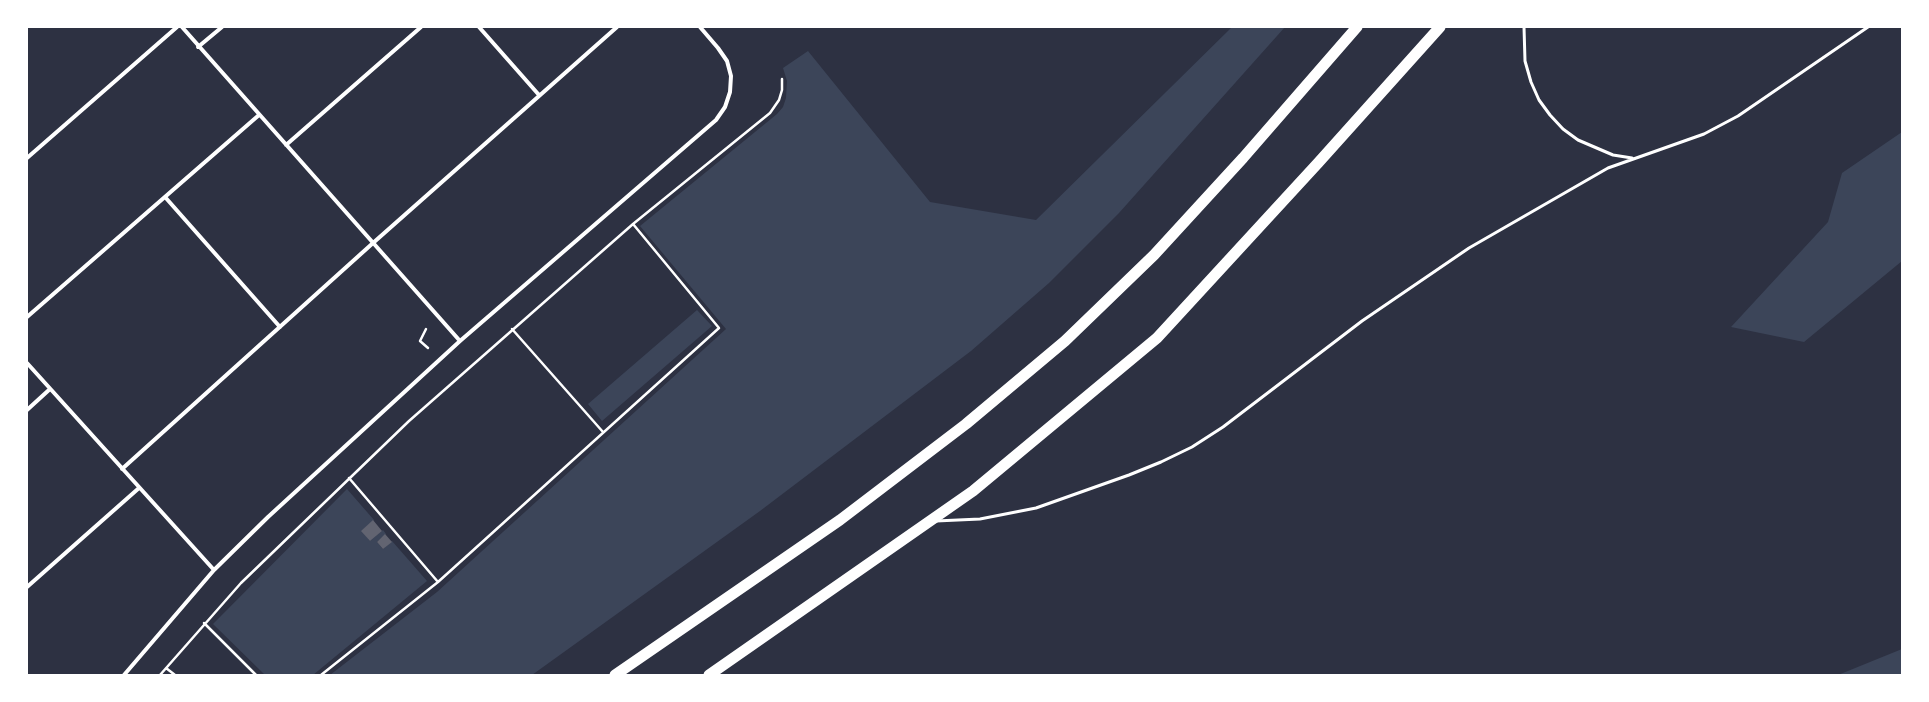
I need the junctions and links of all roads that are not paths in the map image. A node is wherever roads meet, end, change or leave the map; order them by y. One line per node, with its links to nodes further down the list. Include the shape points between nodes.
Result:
1 (177, 27): 16 (street)
2 (182, 27): 12 (street)
3 (222, 27): 12 (street)
4 (421, 27): 15 (street)
5 (479, 27): 13 (street)
6 (617, 27): 13 (street)
7 (700, 27): 22 (street, via 727,61 731,76 728,99 716,120)
8 (1357, 27): 32 (highway, via 1154,255 1065,341 966,424 840,520)
9 (1440, 27): 28 (highway, via 1157,338 973,491)
10 (1524, 27): 17 (lane, via 1526,61 1531,82 1539,100 1550,115 1578,140 1613,155)
11 (1868, 27): 17 (lane, via 1738,116 1690,139)
12 (198, 47): 14 (street)
13 (539, 96): 19 (street)
14 (259, 115): 15 (street); 18 (street)
15 (286, 145): 19 (street)
16 (27, 158)
17 (1632, 158): 28 (lane, via 1589,177 1469,248 1362,321 1223,427 1192,447 1128,475 1036,508 980,519)
18 (165, 196): 20 (street); 21 (street)
19 (373, 243): 21 (street); 22 (street)
20 (27, 317)
21 (280, 327): 26 (street)
22 (460, 341): 29 (street)
23 (27, 363): 24 (street)
24 (50, 389): 25 (street); 26 (street)
25 (27, 410)
26 (122, 469): 27 (street)
27 (139, 488): 29 (street); 30 (street)
28 (929, 521): 33 (highway)
29 (214, 570): 31 (street)
30 (27, 588)
31 (124, 675)
32 (615, 675)
33 (709, 675)

